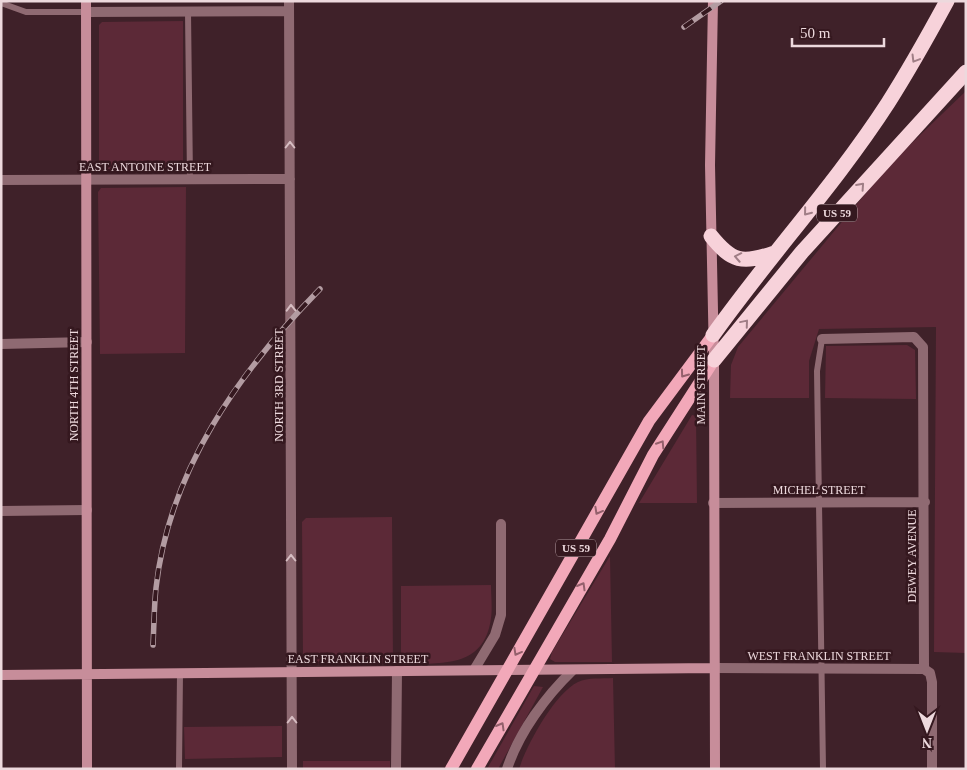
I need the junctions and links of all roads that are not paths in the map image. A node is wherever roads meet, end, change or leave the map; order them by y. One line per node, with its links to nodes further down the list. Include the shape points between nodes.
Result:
1 (713, 1): 12 (street, MAIN STREET)
2 (947, 1): 13 (highway, US 59, one-way to 13, via 887,104)
3 (1, 2): 5 (lane, via 26,12)
4 (289, 6): 6 (street); 8 (street, NORTH 3RD STREET, one-way to 4)
5 (86, 7): 6 (street); 11 (street, NORTH 4TH STREET)
6 (188, 12): 9 (lane)
7 (966, 72): 18 (highway, US 59, one-way to 7, via 802,252)
8 (290, 178): 9 (street, EAST ANTOINE STREET); 33 (street, NORTH 3RD STREET, one-way to 8)
9 (190, 179): 11 (street, EAST ANTOINE STREET)
10 (1, 180): 11 (street, EAST ANTOINE STREET)
11 (86, 180): 16 (street, NORTH 4TH STREET)
12 (711, 236): 13 (highway, one-way to 12, via 755,260 738,258 726,254); 14 (street, MAIN STREET)
13 (774, 253): 14 (highway, US 59)
14 (713, 335): 18 (street, MAIN STREET); 29 (main road, US 59, one-way to 29, via 650,421)
15 (822, 339): 19 (lane, via 817,371); 20 (street, DEWEY AVENUE, via 914,337 924,347)
16 (87, 342): 17 (street); 22 (street, NORTH 4TH STREET)
17 (1, 344)
18 (714, 360): 21 (street, MAIN STREET); 32 (main road, US 59, one-way to 18, via 610,539 654,455)
19 (820, 502): 20 (street, MICHEL STREET); 21 (street, MICHEL STREET); 26 (lane)
20 (925, 502): 27 (street, DEWEY AVENUE)
21 (713, 503): 25 (street, MAIN STREET)
22 (87, 510): 23 (street); 36 (street, NORTH 4TH STREET)
23 (1, 511)
24 (501, 524): 28 (street, via 501,615 496,635)
25 (714, 668): 26 (street, WEST FRANKLIN STREET); 30 (street, EAST FRANKLIN STREET); 44 (street, MAIN STREET)
26 (823, 668): 27 (street, WEST FRANKLIN STREET); 45 (lane)
27 (924, 668): 46 (street, DEWEY AVENUE, via 930,673 932,682)
28 (474, 670): 29 (street, EAST FRANKLIN STREET); 31 (street, EAST FRANKLIN STREET)
29 (507, 670): 32 (street, EAST FRANKLIN STREET); 41 (main road, US 59)
30 (573, 670): 32 (street, EAST FRANKLIN STREET); 43 (street, via 537,713)
31 (397, 671): 33 (street, EAST FRANKLIN STREET); 40 (street)
32 (533, 671): 42 (main road, US 59, one-way to 32)
33 (292, 672): 34 (street, EAST FRANKLIN STREET); 39 (street, NORTH 3RD STREET, one-way to 33)
34 (180, 673): 36 (street, EAST FRANKLIN STREET); 38 (lane)
35 (1, 674): 36 (street, EAST FRANKLIN STREET)
36 (87, 674): 37 (street, NORTH 4TH STREET)
37 (87, 769)
38 (179, 769)
39 (292, 769)
40 (396, 769)
41 (451, 769)
42 (477, 769)
43 (507, 769)
44 (715, 769)
45 (823, 769)
46 (932, 769)

